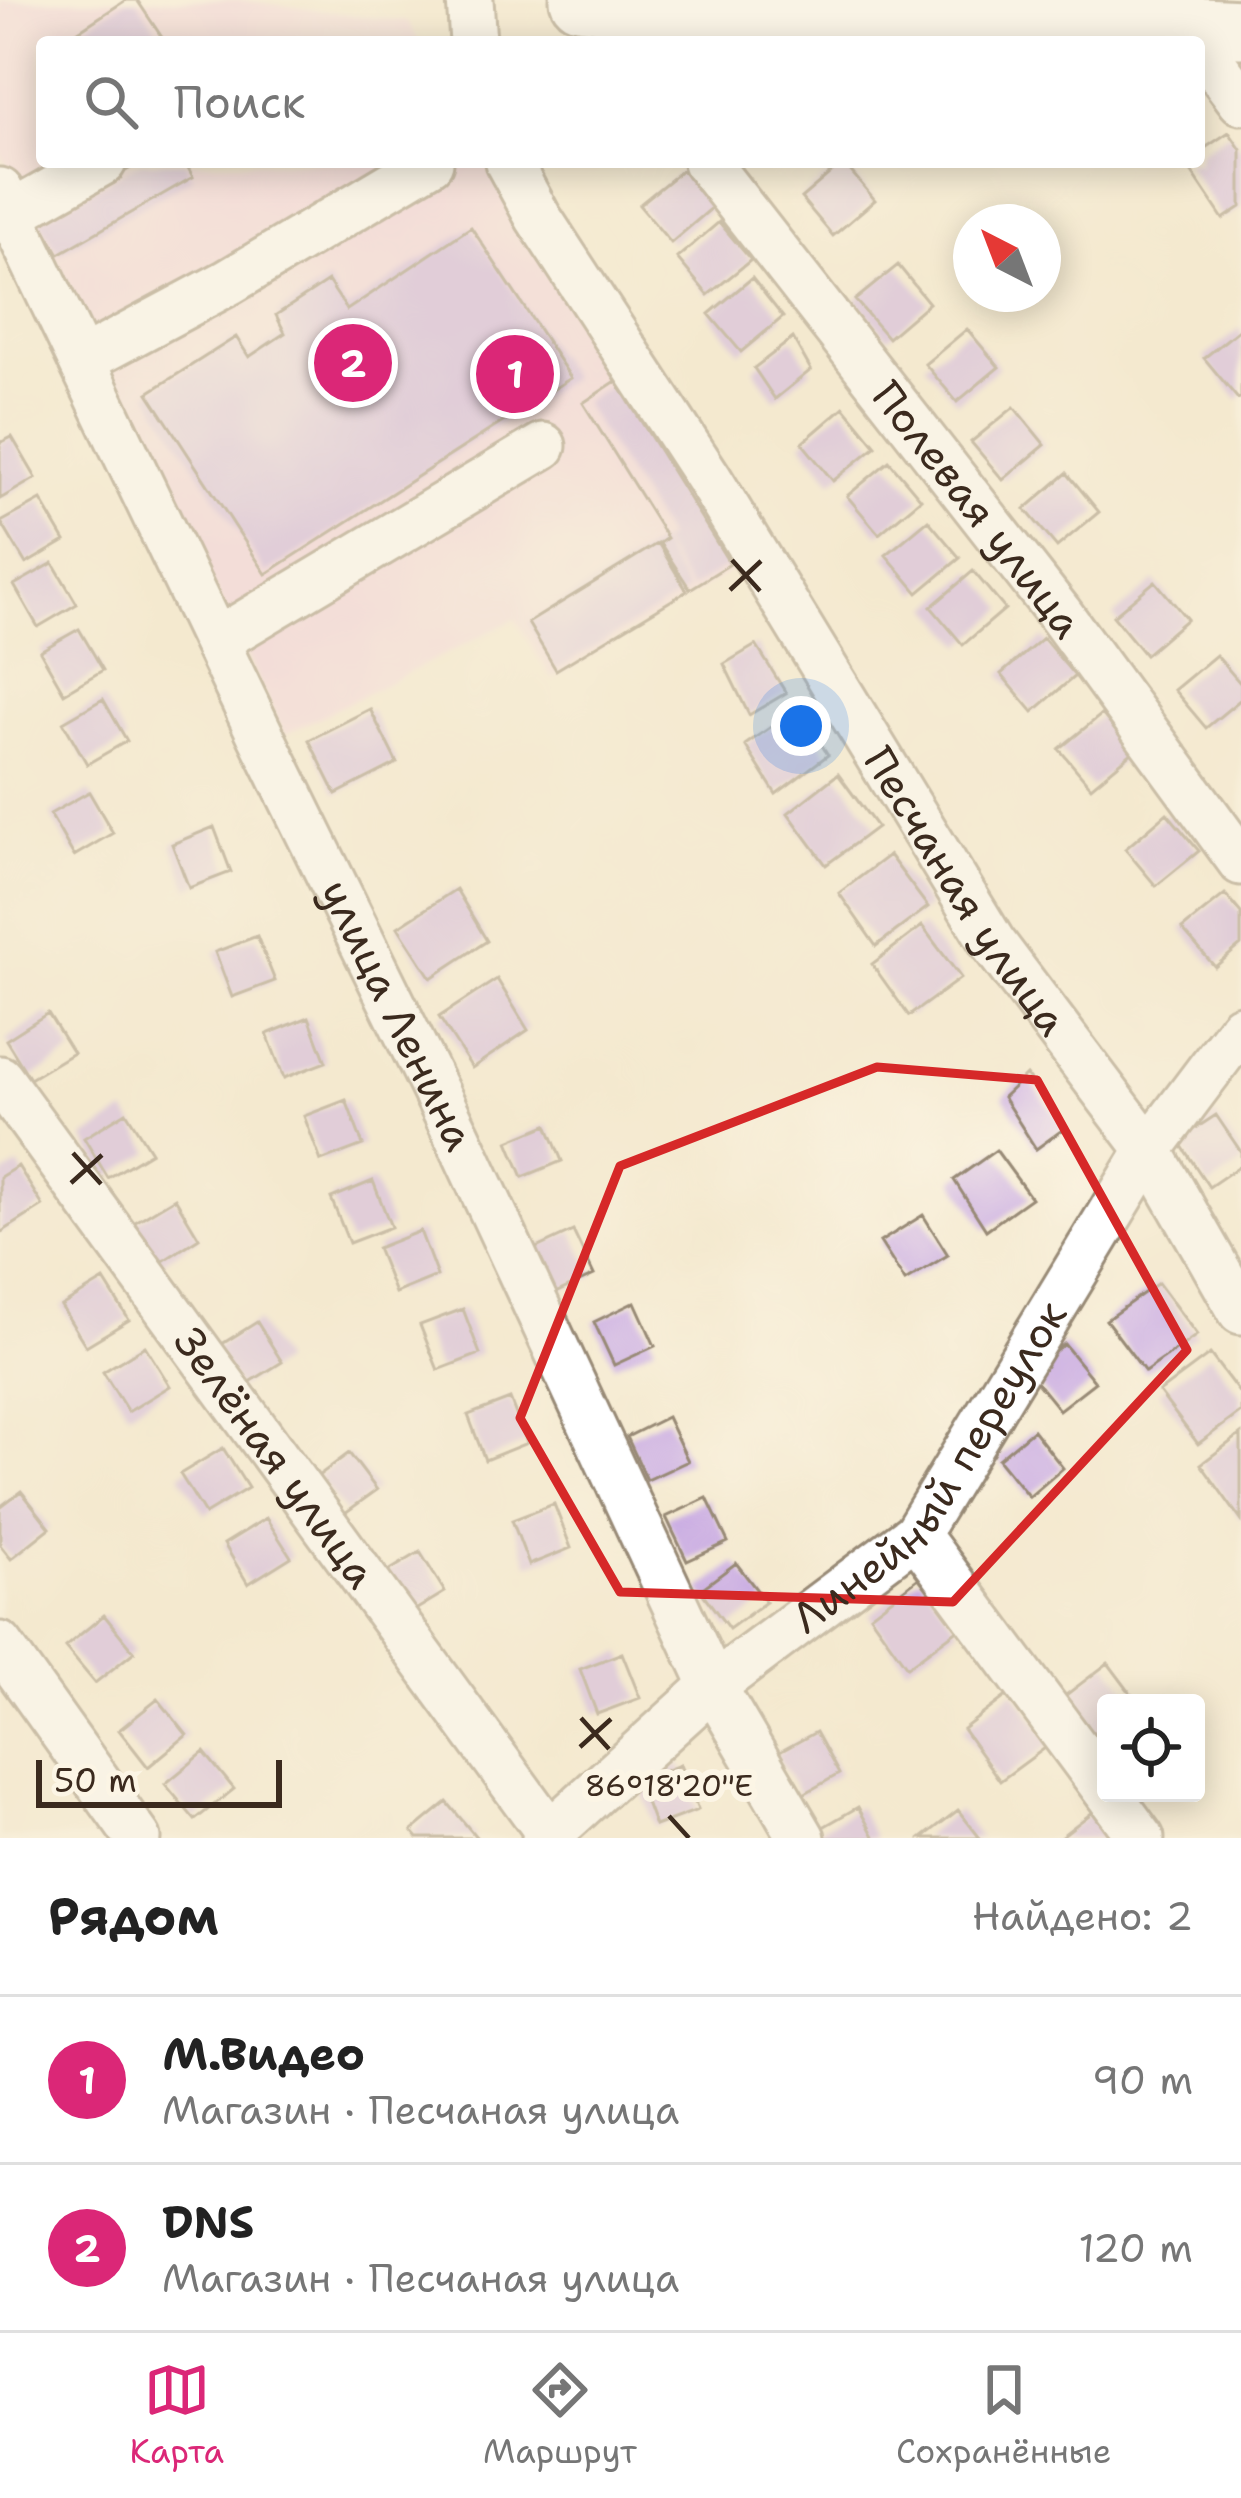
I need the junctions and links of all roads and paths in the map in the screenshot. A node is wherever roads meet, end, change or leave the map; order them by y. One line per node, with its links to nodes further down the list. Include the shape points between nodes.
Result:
1 (470, 0): 6 (street)
2 (579, 0): 3 (main road)
3 (673, 27): 4 (main road, via 1025,18)
4 (1192, 28): 5 (main road)
5 (1241, 29)
6 (473, 36)
7 (1205, 47): 8 (street)
8 (1241, 101)
9 (88, 168): 13 (street)
10 (420, 168): 14 (street)
11 (511, 168): 20 (street, Песчаная улица, via 992,942)
12 (711, 168): 17 (street, Полевая улица, via 1059,613)
13 (6, 202): 14 (street, улица Ленина)
14 (83, 360): 16 (street, улица Ленина)
15 (543, 446): 16 (street)
16 (216, 641): 24 (street, улица Ленина)
17 (1241, 862)
18 (1241, 1028): 20 (street, Линейный переулок)
19 (0, 1079): 27 (street, Зелёная улица)
20 (1148, 1150): 21 (street, Песчаная улица); 22 (street, Линейный переулок)
21 (1241, 1311)
22 (916, 1534): 24 (street, Линейный переулок); 25 (street)
23 (0, 1645): 28 (street)
24 (713, 1686): 27 (street, Линейный переулок); 29 (street, улица Ленина)
25 (1097, 1778)
26 (1115, 1802): 30 (street)
27 (547, 1836)
28 (138, 1838)
29 (802, 1838)
30 (1142, 1838)

